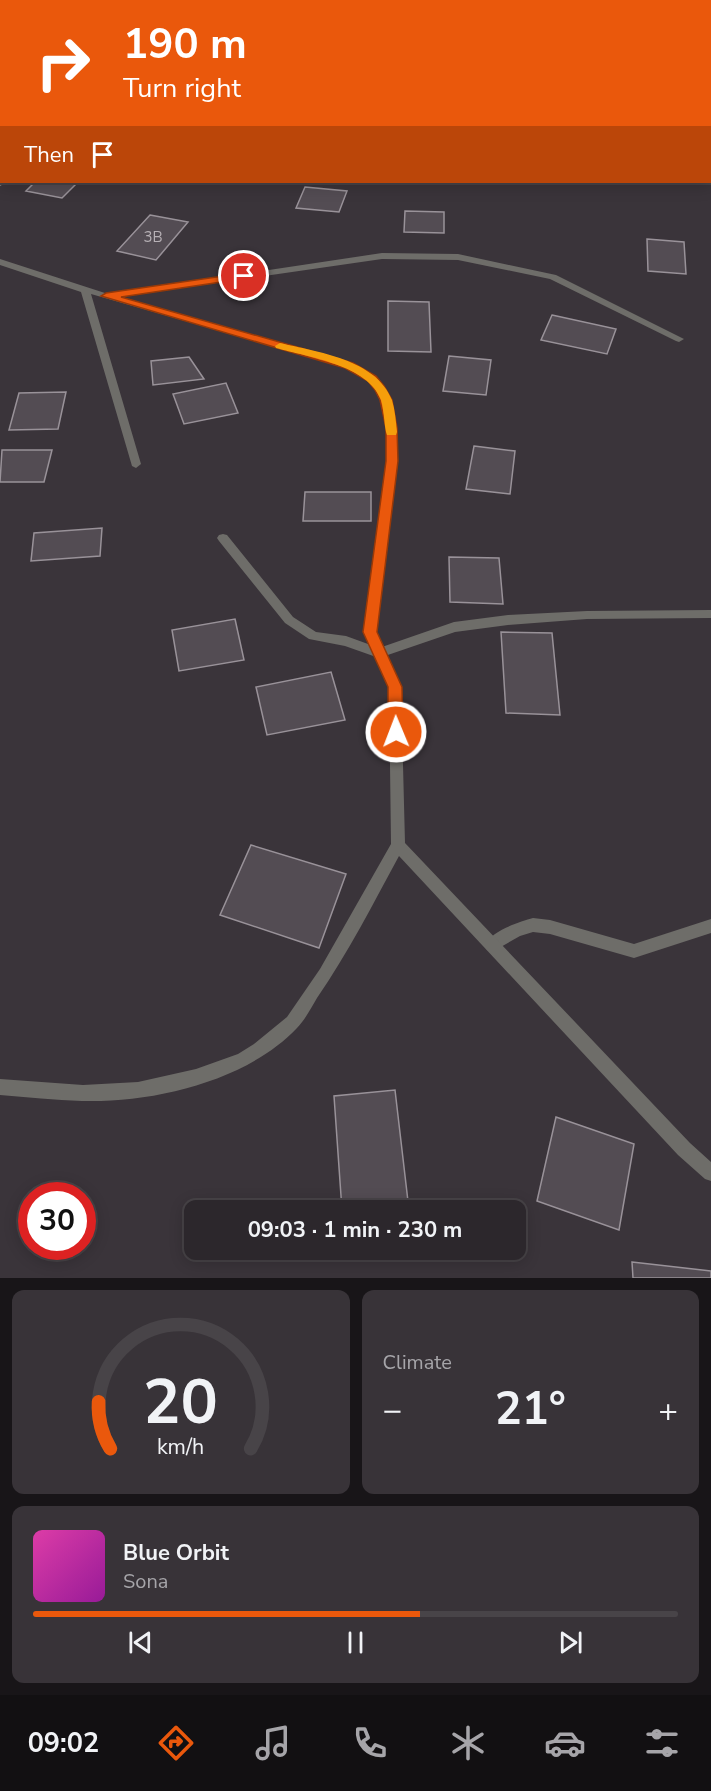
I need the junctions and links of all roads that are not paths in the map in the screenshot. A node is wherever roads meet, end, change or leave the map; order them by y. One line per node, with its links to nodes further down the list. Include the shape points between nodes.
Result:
1 (0, 262): 2 (street)
2 (85, 290): 3 (street); 5 (street)
3 (106, 296): 4 (street, via 382,256 458,257 553,277); 8 (street, via 349,366 372,379 380,389 391,428 392,461 370,632)
4 (679, 339)
5 (136, 464)
6 (224, 538): 8 (street, via 289,620 313,636 346,641)
7 (711, 614): 8 (street, via 508,620 454,627)
8 (380, 653): 9 (street, via 395,687)
9 (398, 845): 11 (street); 12 (street, via 326,974 292,1022 260,1050 196,1077 138,1090 83,1093)
10 (711, 926): 11 (street, via 634,951 533,925)
11 (492, 945): 13 (street)
12 (0, 1088)
13 (711, 1173)

